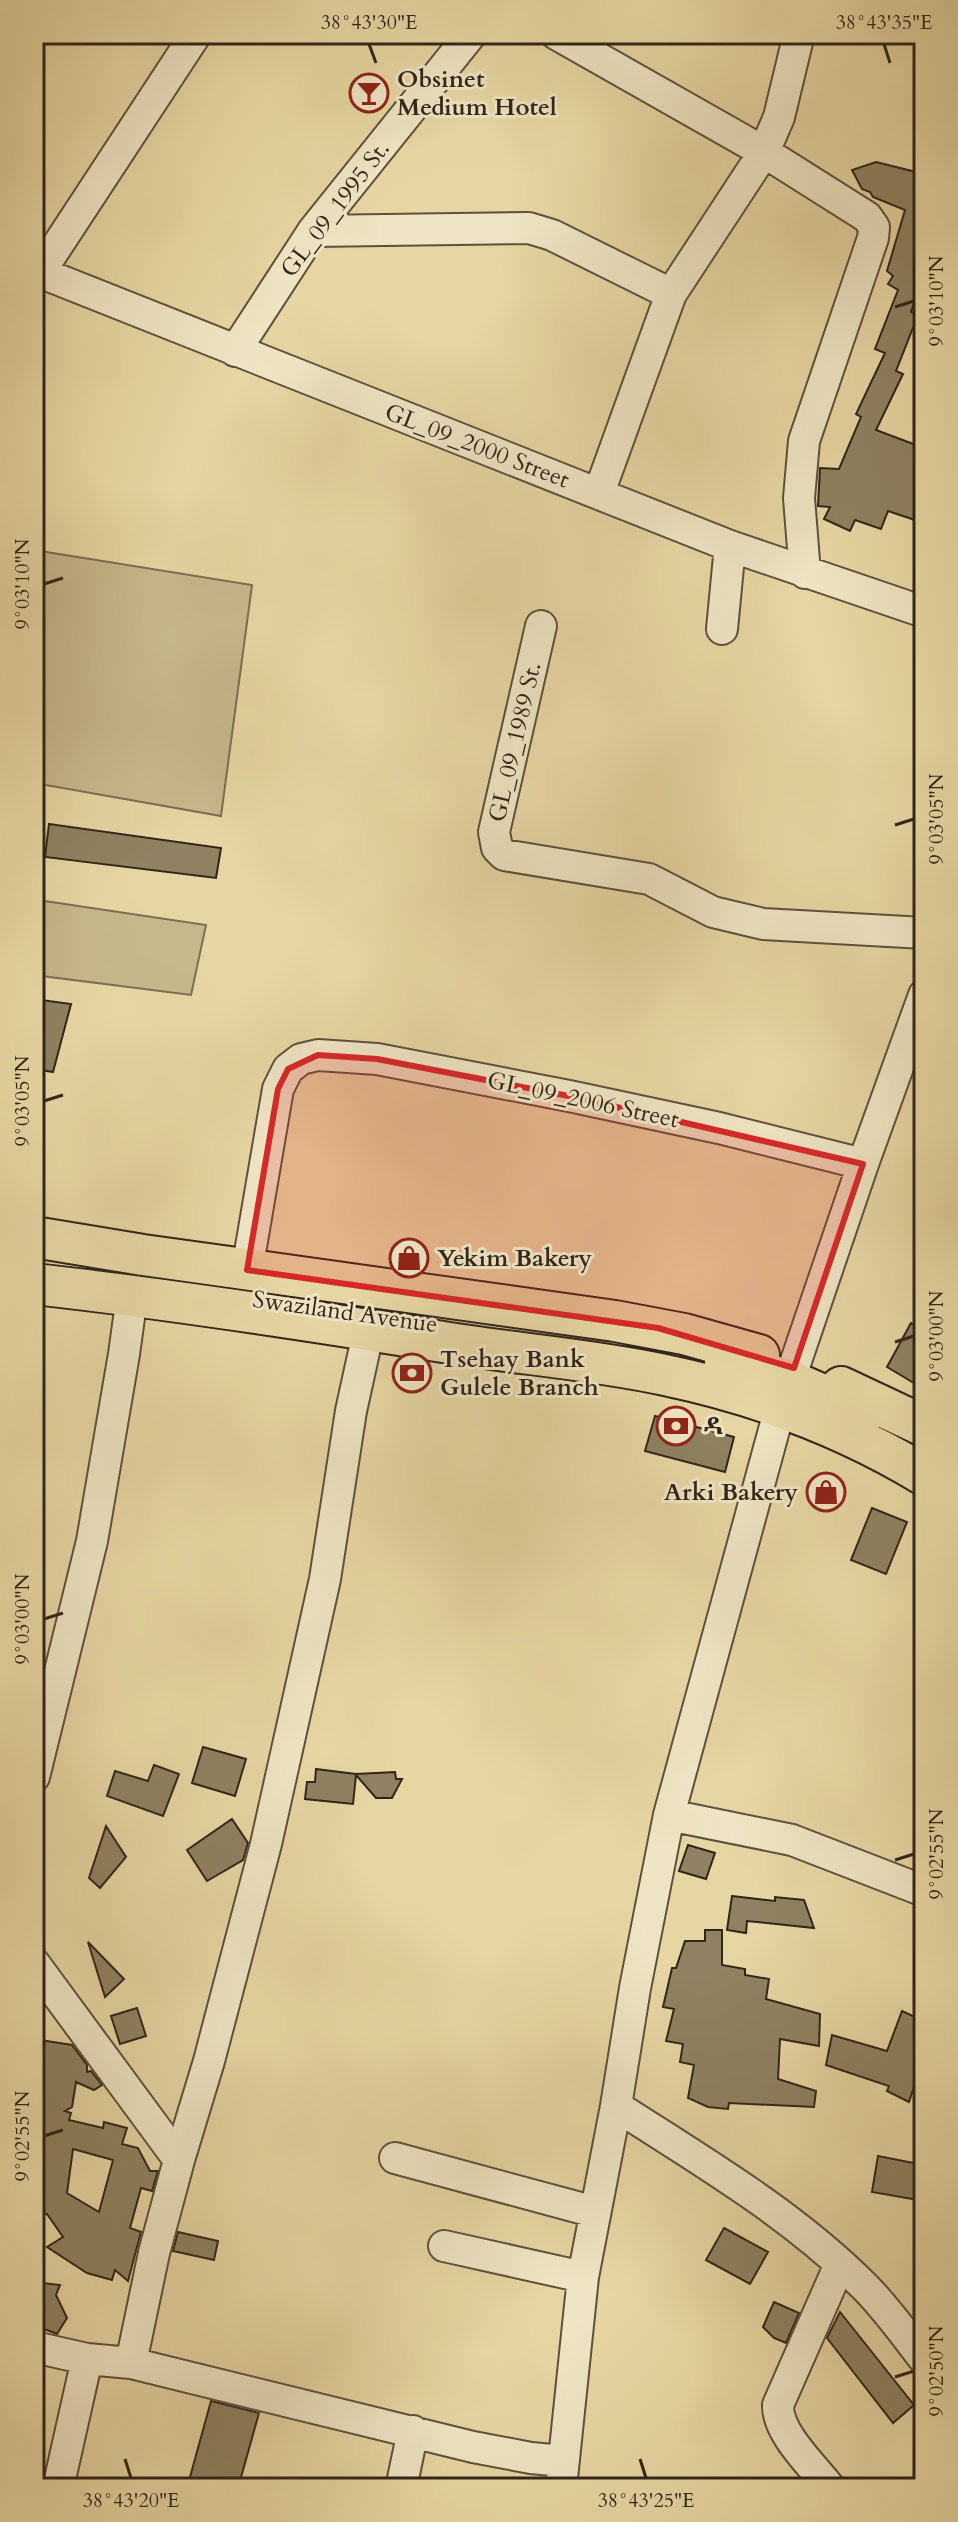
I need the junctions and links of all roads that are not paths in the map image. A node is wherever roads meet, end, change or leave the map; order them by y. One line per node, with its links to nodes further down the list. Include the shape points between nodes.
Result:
1 (196, 34): 7 (street)
2 (471, 34): 6 (street, GL_09_1995 St.)
3 (556, 34): 5 (street)
4 (799, 34): 5 (street, via 779,117)
5 (764, 152): 8 (street); 12 (street, via 867,217 874,227 804,441 799,498)
6 (313, 231): 8 (street, via 529,228); 9 (street, GL_09_1995 St.)
7 (37, 271): 9 (street, GL_09_2000 Street)
8 (671, 294): 10 (street)
9 (235, 351): 10 (street, GL_09_2000 Street)
10 (599, 493): 11 (street, GL_09_2000 Street)
11 (730, 546): 12 (street, GL_09_2000 Street); 15 (street)
12 (805, 573): 13 (street, GL_09_2000 Street)
13 (924, 612)
14 (541, 626): 16 (street, GL_09_1989 St., via 494,832 504,855 649,879 713,912 763,924)
15 (722, 629)
16 (924, 933)
17 (924, 995): 18 (street)
18 (863, 1164): 22 (street, GL_09_2006 Street, via 569,1096 377,1059 318,1055 288,1069 278,1089); 26 (street)
19 (34, 1237): 22 (main road)
20 (34, 1257): 26 (main road, Swaziland Avenue, via 670,1348)
21 (34, 1269): 26 (main road, Swaziland Avenue, via 651,1357)
22 (247, 1270): 26 (main road, via 658,1328 720,1343)
23 (34, 1284): 24 (main road)
24 (132, 1296): 25 (main road); 31 (street, via 92,1541)
25 (369, 1329): 26 (main road, via 708,1385); 37 (street, via 325,1579 266,1844)
26 (788, 1389): 27 (main road, via 871,1400); 28 (main road, Swaziland Avenue, via 887,1423); 29 (main road, Swaziland Avenue); 30 (main road, via 844,1433); 32 (street)
27 (924, 1426)
28 (924, 1444)
29 (924, 1459)
30 (924, 1475)
31 (34, 1777)
32 (669, 1815): 33 (street, via 792,1840); 35 (street)
33 (924, 1891)
34 (34, 1963): 37 (street)
35 (616, 2106): 38 (street); 40 (street, via 772,2208)
36 (395, 2158): 38 (street)
37 (179, 2160): 45 (street)
38 (595, 2212): 41 (street)
39 (444, 2246): 41 (street)
40 (840, 2264): 44 (street); 50 (street, via 778,2405 782,2428)
41 (583, 2277): 47 (street)
42 (34, 2347): 43 (street)
43 (87, 2359): 45 (street); 48 (street)
44 (924, 2359)
45 (131, 2363): 46 (street)
46 (413, 2431): 47 (street, via 531,2458); 49 (street)
47 (562, 2474)
48 (58, 2488)
49 (401, 2488)
50 (830, 2488)

